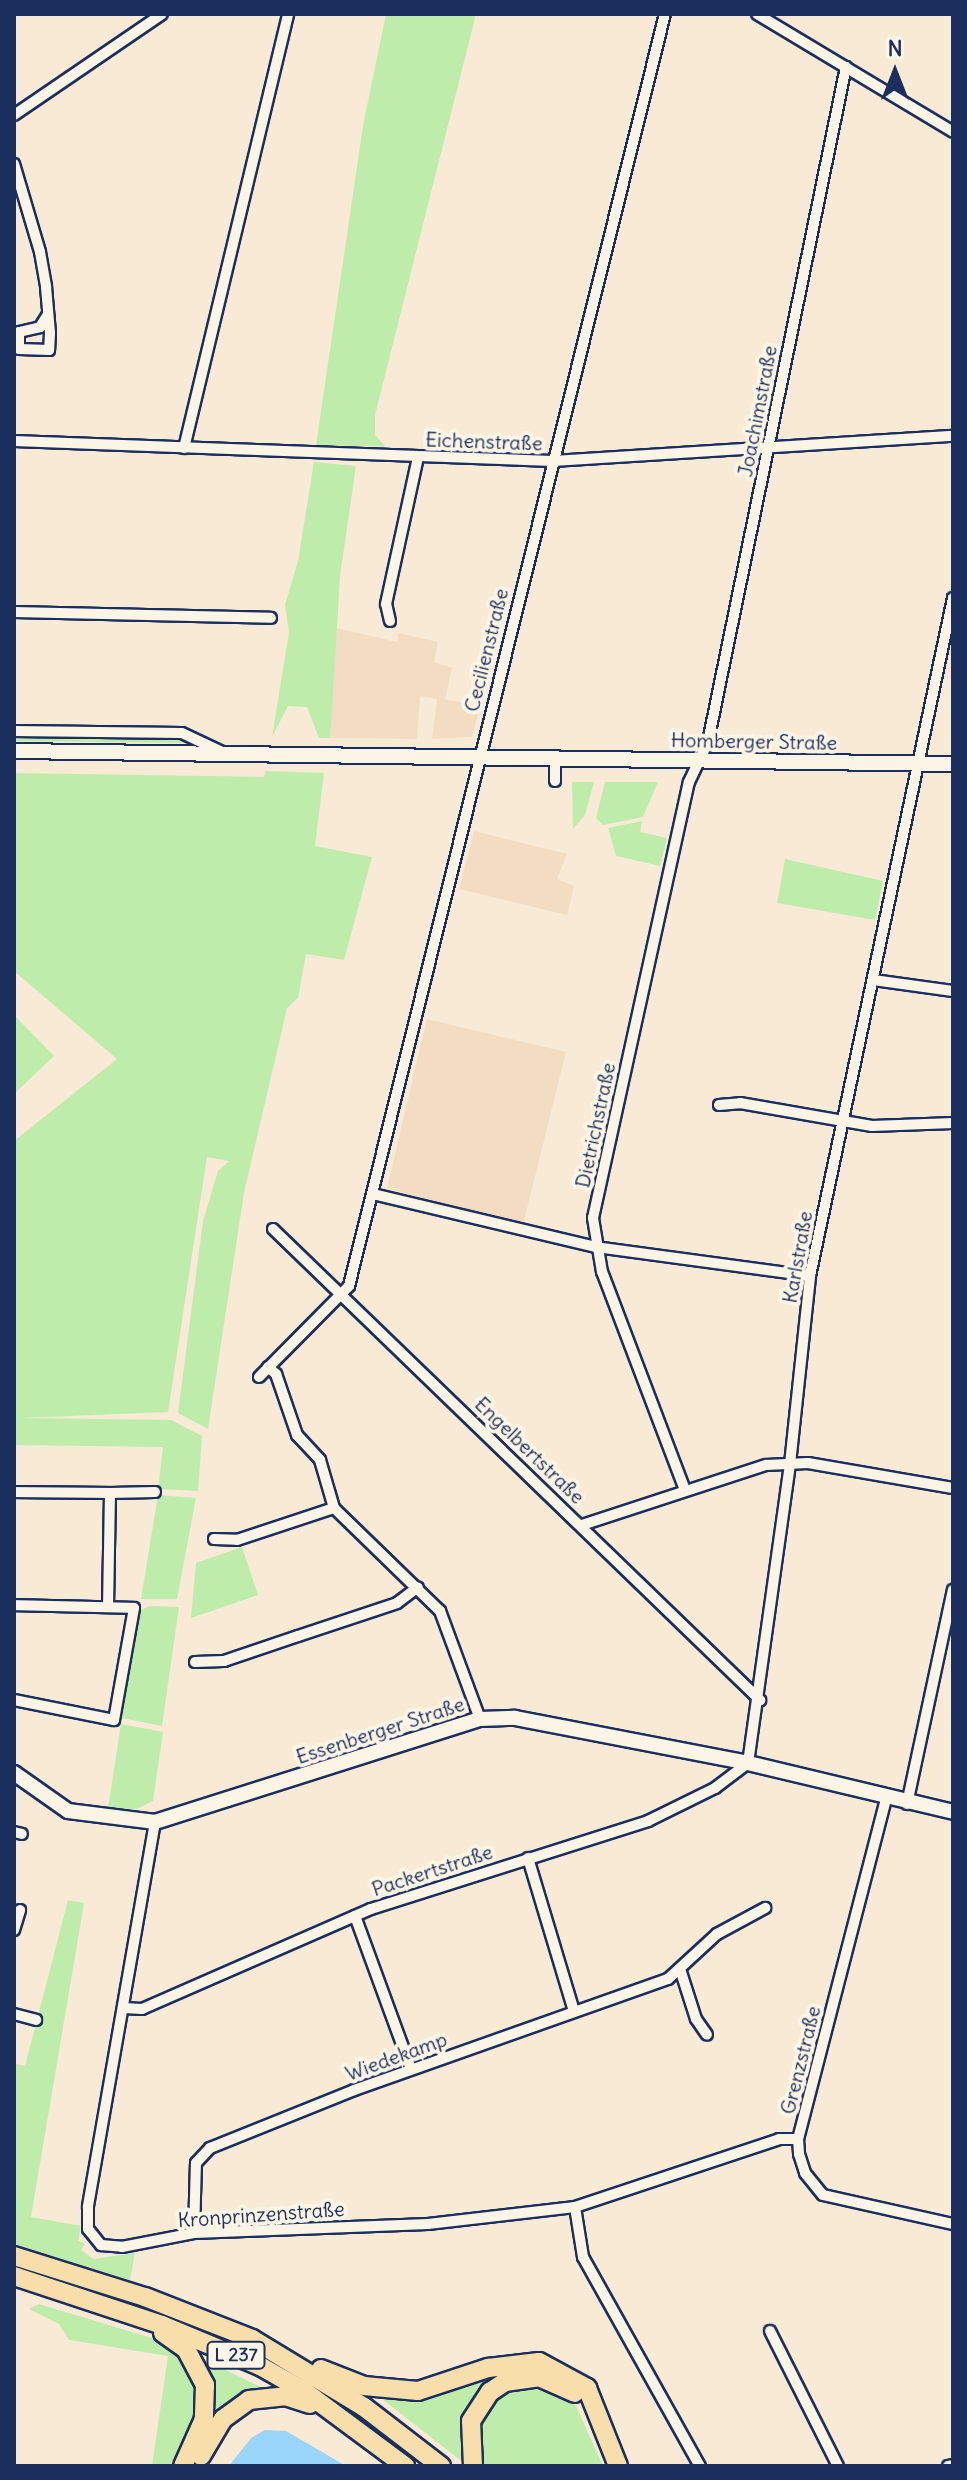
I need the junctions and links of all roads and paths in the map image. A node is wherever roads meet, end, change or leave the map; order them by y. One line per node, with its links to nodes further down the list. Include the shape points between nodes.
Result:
1 (162, 14): 7 (street)
2 (288, 14): 13 (street)
3 (665, 14): 16 (street, Cecilienstraße)
4 (757, 14): 5 (street)
5 (774, 18): 6 (street)
6 (846, 67): 8 (street); 14 (street, Joachimstraße)
7 (14, 115)
8 (953, 132)
9 (14, 164): 10 (street, via 35,228)
10 (48, 314)
11 (953, 436): 14 (street, Eichenstraße)
12 (14, 441): 13 (street, Eichenstraße)
13 (184, 448): 15 (street, Eichenstraße)
14 (768, 450): 16 (street, Eichenstraße); 26 (street, Joachimstraße, via 708,742)
15 (418, 457): 16 (street, Eichenstraße); 20 (street, via 386,604)
16 (553, 461): 24 (street, Cecilienstraße)
17 (953, 598): 27 (street, Karlstraße)
18 (14, 612): 19 (street)
19 (271, 618)
20 (390, 621)
21 (14, 731): 23 (street, Homberger Straße, via 182,733)
22 (14, 751): 23 (street, Homberger Straße)
23 (227, 754): 24 (street, Homberger Straße)
24 (477, 757): 25 (street, Homberger Straße); 35 (street, Cecilienstraße)
25 (555, 758): 26 (street, Homberger Straße); 29 (street)
26 (699, 761): 27 (street, Homberger Straße); 37 (street, Dietrichstraße, via 689,782 597,1203)
27 (916, 764): 28 (street, Homberger Straße); 30 (street, Karlstraße)
28 (953, 764)
29 (555, 781)
30 (873, 980): 31 (street); 33 (street, Karlstraße)
31 (953, 991)
32 (719, 1105): 33 (street, via 740,1103)
33 (841, 1123): 34 (street); 38 (street, Karlstraße)
34 (953, 1123)
35 (373, 1194): 37 (street); 39 (street, Cecilienstraße, via 349,1286)
36 (273, 1229): 39 (street, Engelbertstraße)
37 (596, 1247): 38 (street); 44 (street, Dietrichstraße)
38 (810, 1276): 42 (street, Karlstraße)
39 (342, 1294): 40 (street); 49 (street, Engelbertstraße)
40 (268, 1367): 41 (street); 48 (street, via 276,1374 297,1435 320,1460)
41 (259, 1377)
42 (790, 1464): 43 (street); 44 (street, via 766,1465); 57 (street, Karlstraße)
43 (953, 1488)
44 (685, 1490): 49 (street)
45 (14, 1492): 47 (street)
46 (155, 1492): 47 (street)
47 (110, 1493): 54 (street)
48 (334, 1508): 50 (street, via 237,1540); 51 (street)
49 (582, 1525): 57 (street, Engelbertstraße)
50 (214, 1539)
51 (418, 1587): 55 (street, via 397,1603 224,1661); 58 (street, via 453,1633)
52 (953, 1590): 62 (street)
53 (14, 1605): 54 (street)
54 (108, 1606): 56 (street, via 134,1608 114,1720)
55 (195, 1662)
56 (14, 1700)
57 (760, 1700): 59 (street, Karlstraße)
58 (480, 1719): 59 (street, Essenberger Straße, via 515,1718); 64 (street, Essenberger Straße)
59 (748, 1763): 61 (street, Essenberger Straße); 65 (street, Packertstraße, via 715,1788 648,1821)
60 (14, 1773): 64 (street, Essenberger Straße, via 68,1811)
61 (886, 1799): 62 (street, Essenberger Straße); 77 (street, Grenzstraße)
62 (910, 1804): 63 (street, Essenberger Straße)
63 (953, 1812)
64 (155, 1822): 71 (street, Kronprinzenstraße)
65 (528, 1858): 68 (street, Packertstraße); 72 (street)
66 (765, 1908): 70 (street, Wiedekamp, via 717,1934)
67 (20, 1910): 69 (street)
68 (355, 1916): 71 (street, Packertstraße, via 142,2009); 76 (street)
69 (14, 1930)
70 (681, 1972): 72 (street, Wiedekamp); 75 (street, via 696,2019)
71 (124, 2008): 80 (street, Kronprinzenstraße, via 108,2080 88,2229 94,2241 108,2248)
72 (574, 2011): 76 (street, Wiedekamp)
73 (14, 2014): 74 (street)
74 (36, 2020)
75 (707, 2035)
76 (411, 2069): 80 (street, Wiedekamp, via 201,2155 194,2176)
77 (798, 2139): 78 (street, Kronprinzenstraße, via 779,2139); 79 (street, Grenzstraße, via 805,2173 823,2195)
78 (575, 2207): 80 (street, Kronprinzenstraße, via 428,2224); 94 (street, via 583,2257)
79 (953, 2224)
80 (194, 2233)
81 (14, 2256): 85 (highway, L 237, via 179,2308)
82 (14, 2276): 83 (highway, L 237)
83 (133, 2315): 86 (highway, L 237, via 260,2366); 87 (highway, via 186,2349 202,2374 204,2419)
84 (770, 2331): 95 (street)
85 (281, 2355): 90 (highway, L 237, via 364,2407); 93 (highway, via 301,2357 345,2380 391,2392 418,2391 518,2361 539,2362 587,2388)
86 (331, 2411): 88 (highway, via 285,2396 249,2400 223,2419); 89 (highway, L 237)
87 (183, 2466)
88 (195, 2466)
89 (405, 2466)
90 (441, 2466)
91 (473, 2466): 92 (highway, via 468,2439 478,2406 490,2392 523,2377 558,2382 578,2395 600,2427)
92 (611, 2466)
93 (618, 2466)
94 (700, 2466)
95 (838, 2466)

